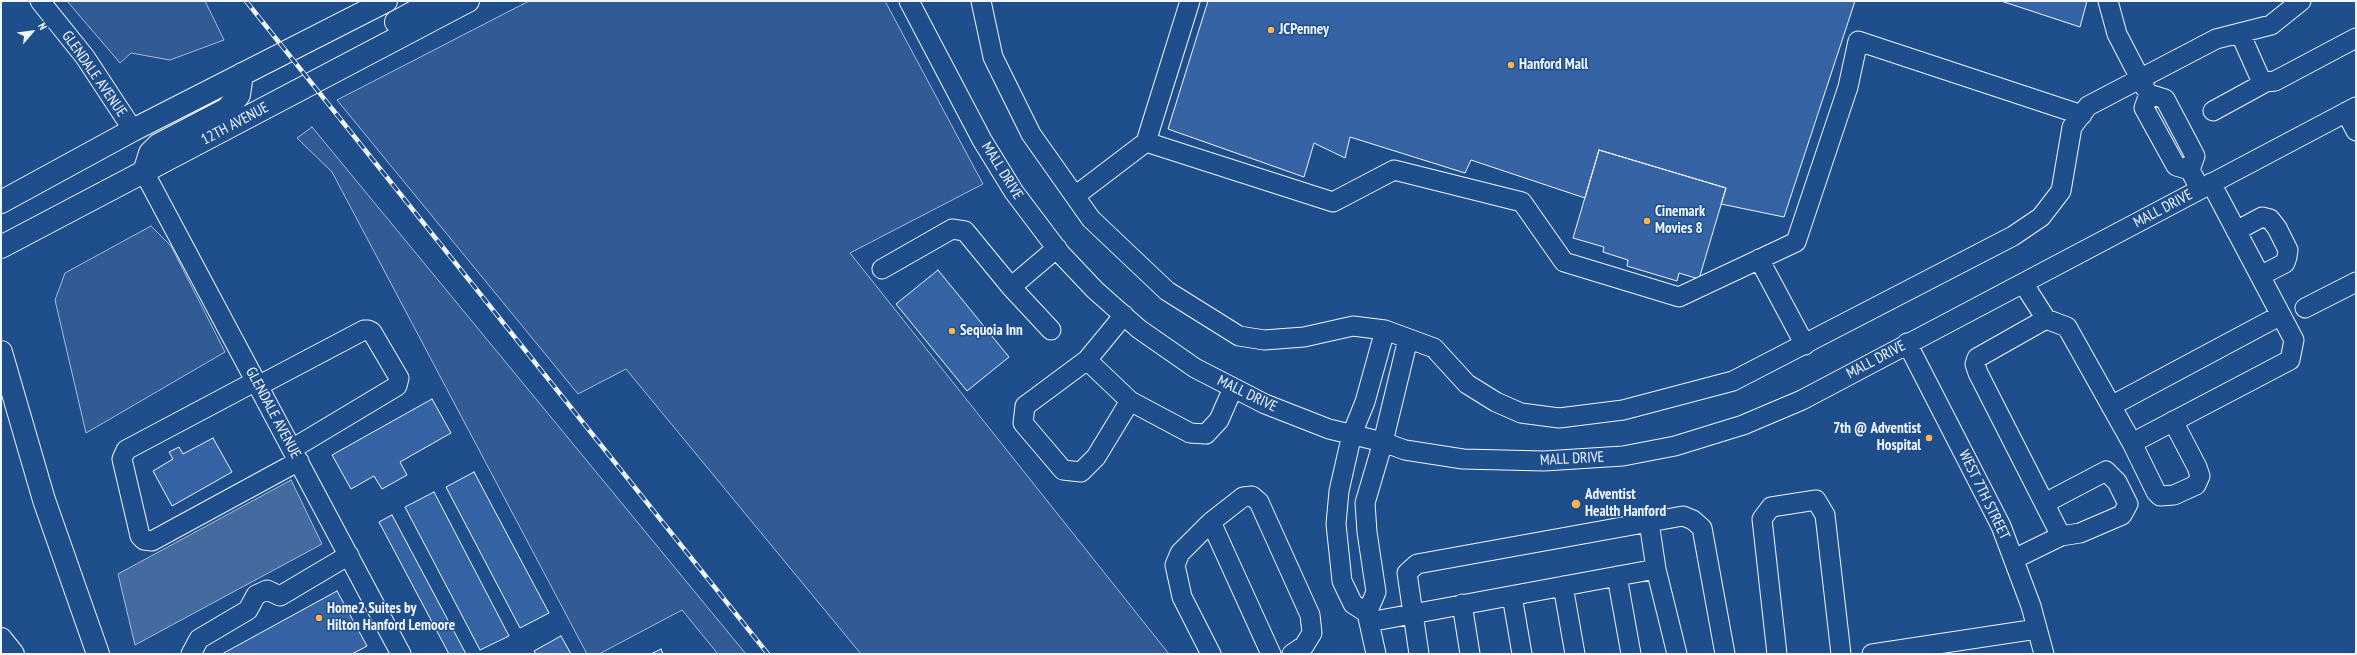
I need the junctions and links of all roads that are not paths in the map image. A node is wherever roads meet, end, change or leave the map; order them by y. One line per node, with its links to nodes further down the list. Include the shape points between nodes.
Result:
1 (40, 1): 19 (street, GLENDALE AVENUE, via 86,57)
2 (386, 1): 13 (main road)
3 (434, 1): 12 (main road, via 398,20 383,34)
4 (468, 1): 12 (main road, 12TH AVENUE)
5 (909, 1): 28 (street, MALL DRIVE, via 998,167)
6 (981, 1): 24 (street, via 992,57 1031,134)
7 (1190, 1): 21 (street)
8 (2108, 1): 14 (street, via 2117,34)
9 (2300, 1): 10 (street, via 2271,25)
10 (2240, 33): 14 (street, via 2216,39); 15 (street, via 2260,78)
11 (2356, 38): 15 (street, via 2275,81)
12 (371, 51): 22 (main road, 12TH AVENUE)
13 (242, 74): 19 (main road); 22 (main road, via 240,95 227,109 158,145 150,153)
14 (2140, 78): 18 (street, via 2088,106); 23 (street, via 2149,94 2165,99 2195,156 2190,170)
15 (2266, 82): 17 (street)
16 (2351, 110): 20 (street); 23 (street, MALL DRIVE)
17 (2213, 111)
18 (2082, 115): 29 (street, via 1858,41 1848,87 1796,242); 43 (street, via 2072,128 2061,191 2041,217 2013,236)
19 (133, 130): 25 (main road)
20 (2356, 131)
21 (1146, 142): 24 (street); 29 (street, via 1333,202 1394,170 1522,202 1564,262 1679,297)
22 (144, 172): 27 (main road, 12TH AVENUE); 46 (street, GLENDALE AVENUE)
23 (2206, 186): 26 (street); 33 (street, MALL DRIVE)
24 (1075, 196): 40 (street, via 1091,219 1167,291 1239,336 1264,340 1304,337 1353,326)
25 (1, 202)
26 (2236, 231): 31 (street); 31 (street, via 2262,217 2270,219 2277,228 2288,250 2285,263)
27 (1, 247)
28 (1057, 248): 34 (street); 36 (street, MALL DRIVE, via 1096,290)
29 (1759, 259): 43 (street)
30 (882, 269): 34 (street, via 952,229 965,231)
31 (2260, 276): 37 (street)
32 (2356, 282): 35 (street)
33 (2023, 283): 38 (street); 42 (street, MALL DRIVE)
34 (1011, 287): 39 (street)
35 (2305, 308)
36 (1124, 315): 45 (street); 47 (street, MALL DRIVE, via 1174,354)
37 (2281, 315): 49 (street); 50 (street, via 2294,340 2290,360)
38 (2046, 319): 49 (street, via 2067,326); 55 (street, via 1977,358 1976,364)
39 (1051, 330)
40 (1385, 330): 41 (street); 51 (street, via 1365,402)
41 (1408, 339): 43 (street, via 1434,348 1467,384 1496,402 1522,413 1559,418 1623,410 1733,381); 52 (street)
42 (1907, 343): 52 (street, MALL DRIVE, via 1802,400 1743,425 1675,446 1623,456 1544,460 1463,459 1405,450); 60 (street, WEST 7TH STREET, via 1979,481)
43 (1805, 344)
44 (1, 352): 71 (main road, via 44,500)
45 (1087, 360): 48 (street); 48 (street, via 1025,406 1023,423 1063,470 1081,472 1096,457)
46 (257, 383): 54 (street, GLENDALE AVENUE); 54 (street, via 364,330 372,332 399,378 397,386); 54 (street, via 126,450 122,459 140,536 144,540 152,541)
47 (1233, 388): 48 (street, via 1219,420 1206,434 1190,433); 51 (street, MALL DRIVE, via 1265,404 1329,429)
48 (1130, 401)
49 (2111, 406): 53 (street)
50 (2173, 421): 53 (street); 53 (street, via 2197,467 2200,476 2196,485 2174,495 2160,496)
51 (1352, 434): 52 (street, MALL DRIVE); 67 (street, via 1339,491 1336,524 1342,581 1353,604)
52 (1383, 442): 67 (street, via 1365,503 1376,592)
53 (2132, 443)
54 (295, 455): 59 (street, GLENDALE AVENUE)
55 (2045, 503): 58 (street); 58 (street, via 2106,471 2117,482 2128,504 2122,514 2080,533)
56 (1210, 522): 74 (street, via 1180,553 1175,565 1182,596); 75 (street); 76 (street, via 1243,497 1252,496 1259,502 1310,615 1312,633 1304,646)
57 (1649, 522): 61 (street); 66 (street, via 1417,564 1407,573); 84 (street, via 1683,516 1702,528)
58 (2061, 536): 60 (street)
59 (349, 555): 72 (street, via 280,596 267,590 256,595 248,610 199,639); 73 (street, GLENDALE AVENUE)
60 (2014, 559): 68 (street, WEST 7TH STREET)
61 (1656, 569): 62 (street); 83 (street)
62 (1617, 576): 63 (street); 82 (street)
63 (1563, 586): 64 (street); 81 (street)
64 (1512, 596): 65 (street); 80 (street)
65 (1462, 604): 66 (street); 79 (street)
66 (1412, 614): 67 (street); 78 (street)
67 (1368, 617): 77 (street)
68 (2037, 629): 87 (street); 88 (street, WEST 7TH STREET)
69 (1, 639): 70 (main road)
70 (13, 654)
71 (98, 654)
72 (191, 654)
73 (401, 654)
74 (1211, 654)
75 (1271, 654)
76 (1292, 654)
77 (1376, 654)
78 (1419, 654)
79 (1470, 654)
80 (1522, 654)
81 (1575, 654)
82 (1631, 654)
83 (1677, 654)
84 (1725, 654)
85 (1777, 654): 86 (street, via 1762,519 1771,507 1816,500 1825,515)
86 (1841, 654)
87 (1879, 654)
88 (2044, 654)

